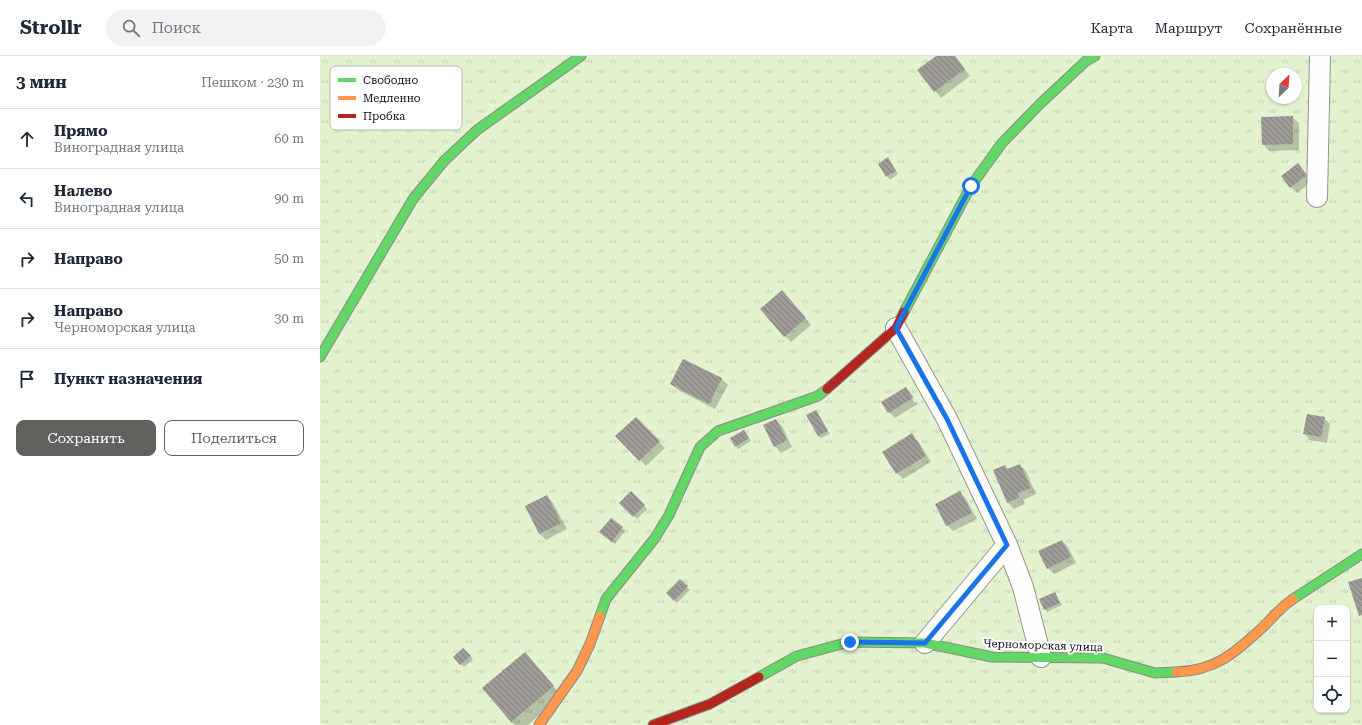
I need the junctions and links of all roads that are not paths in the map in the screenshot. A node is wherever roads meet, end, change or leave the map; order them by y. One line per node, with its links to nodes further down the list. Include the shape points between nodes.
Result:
1 (581, 56): 6 (street, via 477,130 444,161 413,199)
2 (1095, 56): 5 (street, via 1086,61 1041,102 1002,143 971,186)
3 (1320, 56): 4 (street)
4 (1317, 198)
5 (896, 328): 7 (street, via 947,419); 11 (street, via 818,396 718,431 700,447 655,538 606,599 577,671)
6 (320, 357)
7 (1007, 545): 9 (street); 10 (street, via 1023,587)
8 (1362, 554): 10 (street, Черноморская улица, via 1284,605 1223,661 1192,672 1155,673 1103,658)
9 (925, 643): 10 (street, Черноморская улица, via 992,657); 12 (street, Черноморская улица, via 850,642 797,656 710,704)
10 (1041, 657)
11 (539, 725)
12 (652, 725)

